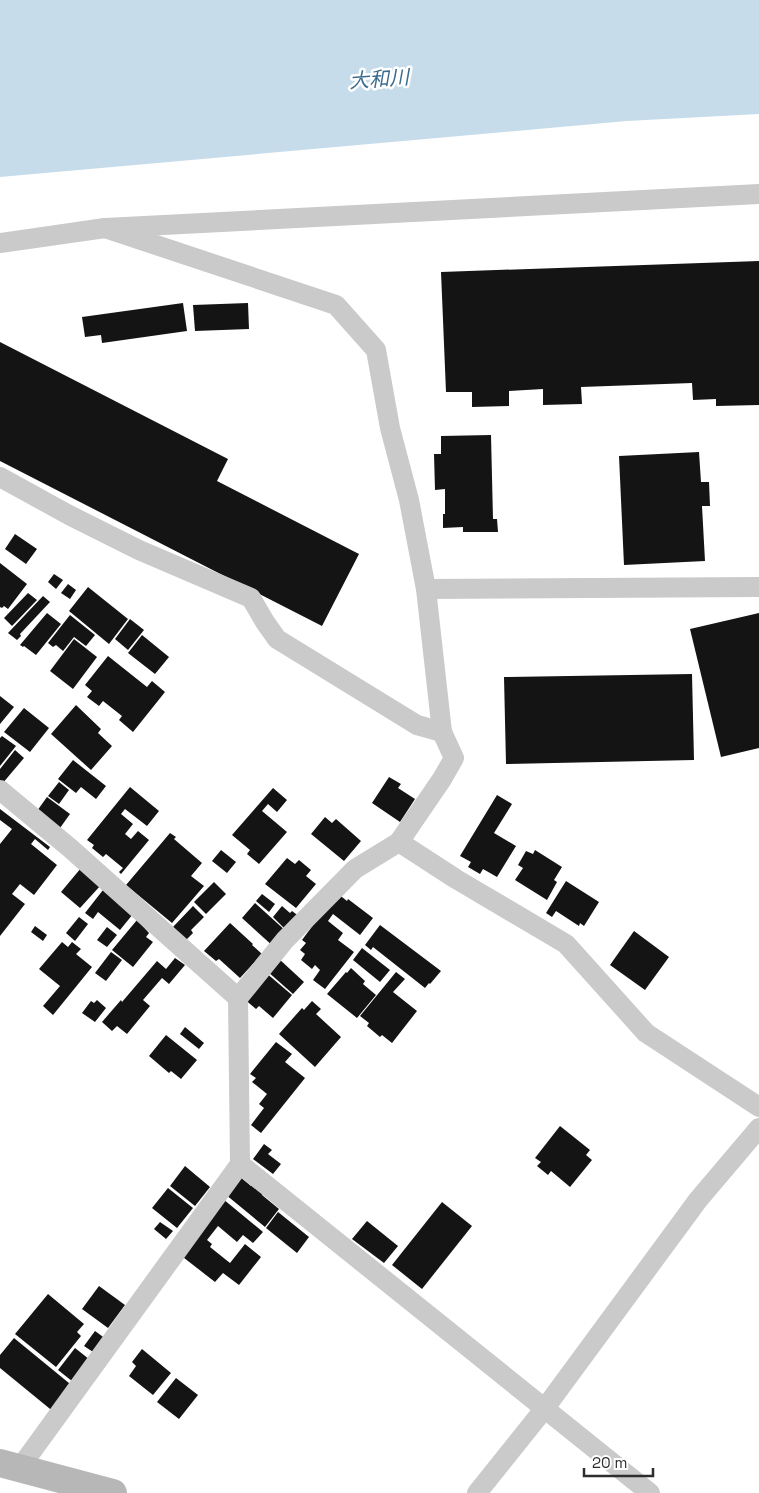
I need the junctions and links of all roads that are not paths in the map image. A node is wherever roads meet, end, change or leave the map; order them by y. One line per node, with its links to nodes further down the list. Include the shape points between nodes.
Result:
1 (759, 194): 2 (street)
2 (105, 228): 3 (street); 6 (street, via 336,305 376,350)
3 (0, 242)
4 (0, 476): 7 (street, via 139,550 251,598 277,639 417,725)
5 (759, 587): 6 (street)
6 (426, 589): 7 (street)
7 (442, 732): 9 (street, via 454,758)
8 (0, 790): 10 (street)
9 (399, 842): 10 (street, via 355,869 285,940); 11 (street, via 566,944 646,1033)
10 (238, 998): 13 (street)
11 (759, 1107)
12 (759, 1128): 14 (street, via 698,1200)
13 (240, 1164): 14 (street); 15 (street)
14 (545, 1408): 17 (street); 18 (street)
15 (10, 1466): 16 (street)
16 (113, 1493)
17 (477, 1493)
18 (650, 1493)

